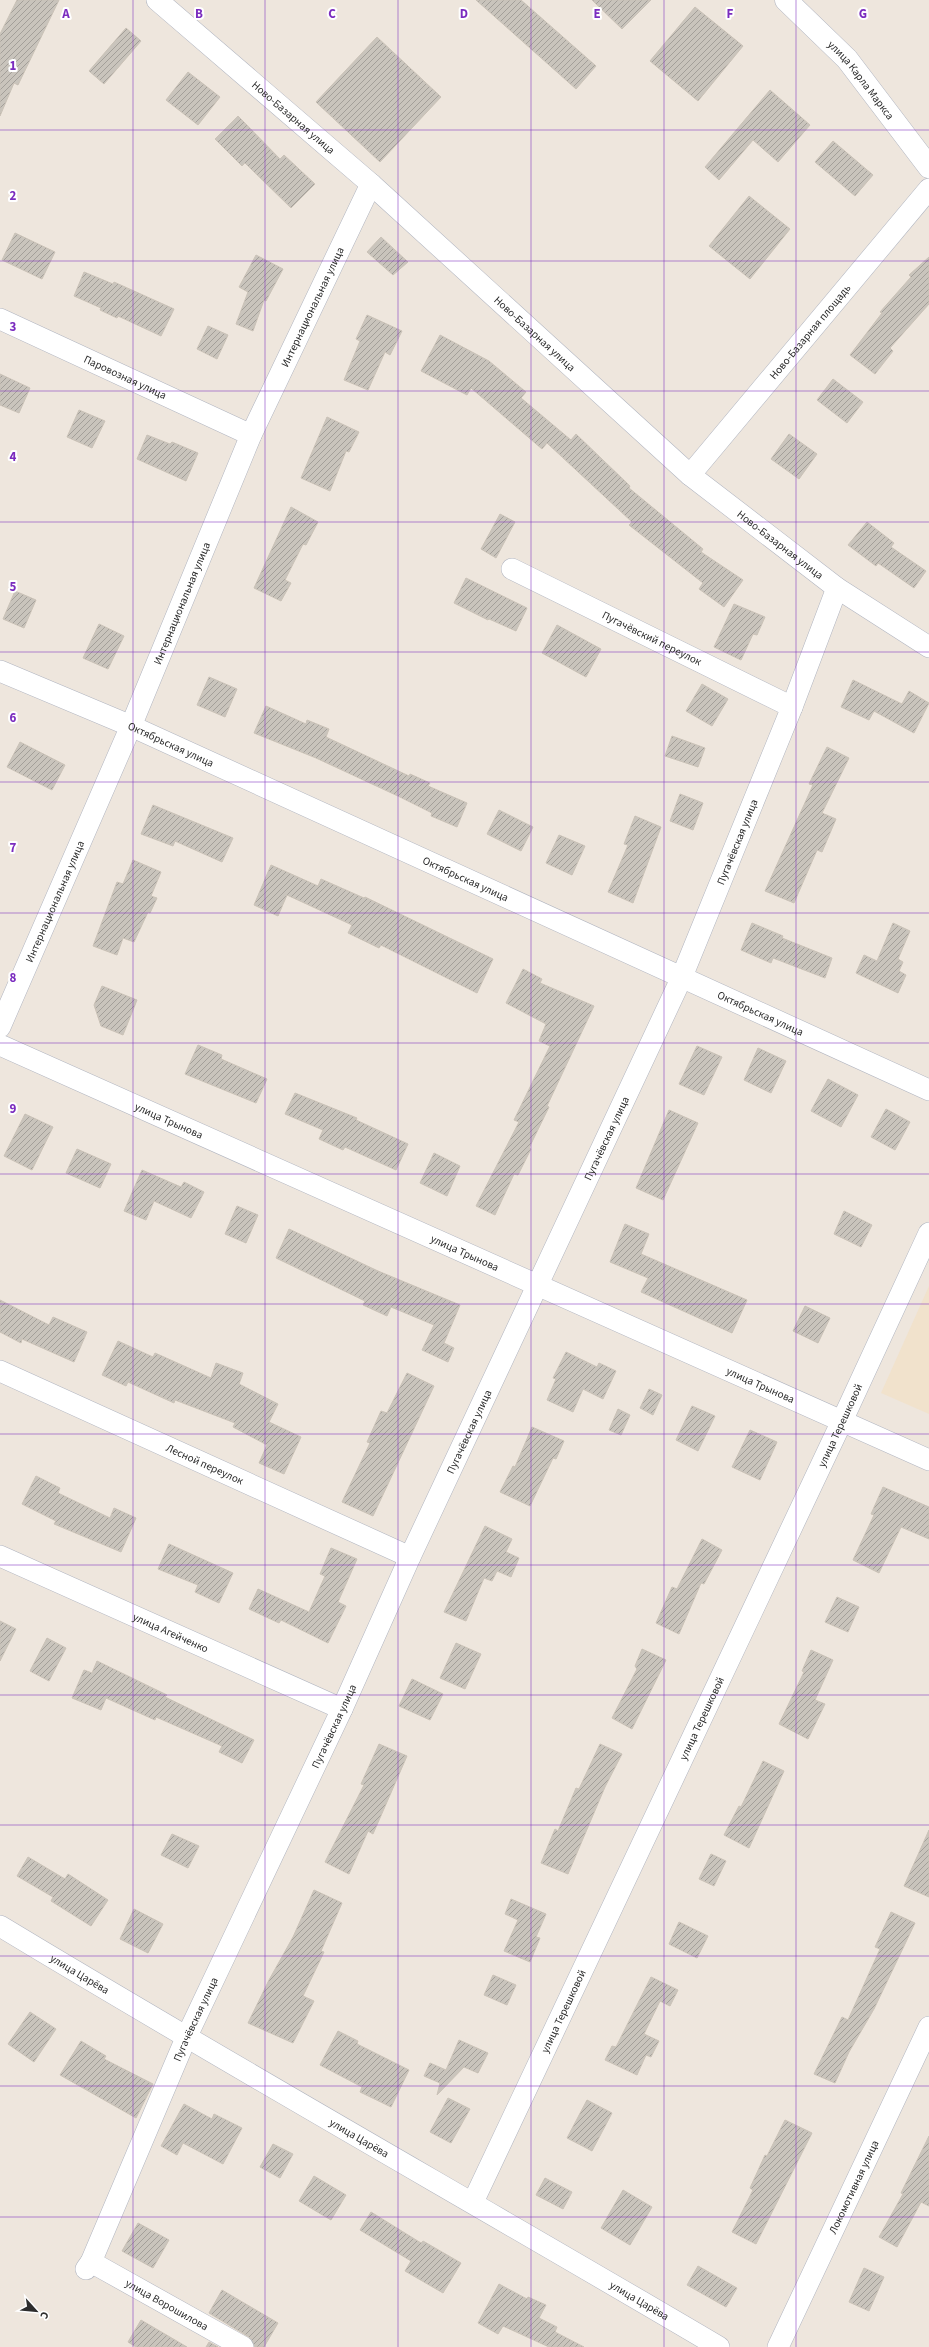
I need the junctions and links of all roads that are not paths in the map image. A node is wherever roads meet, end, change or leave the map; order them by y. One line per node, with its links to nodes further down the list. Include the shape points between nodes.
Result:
1 (157, 0): 4 (street, Ново-Базарная улица)
2 (786, 0): 3 (street, улица Карла Маркса, via 847,58)
3 (929, 167)
4 (371, 184): 7 (street, Интернациональная улица); 8 (street, Ново-Базарная улица)
5 (929, 189): 8 (street, Ново-Базарная площадь)
6 (0, 319): 7 (street, Паровозная улица)
7 (251, 435): 14 (street, Интернациональная улица)
8 (690, 475): 10 (street, Ново-Базарная улица)
9 (512, 569): 13 (street, Пугачёвский переулок)
10 (837, 588): 11 (street, Ново-Базарная улица); 13 (street, Пугачёвская улица)
11 (929, 647)
12 (0, 671): 14 (street, Октябрьская улица)
13 (792, 707): 15 (street, Пугачёвская улица)
14 (131, 726): 15 (street, Октябрьская улица); 16 (street, Интернациональная улица)
15 (681, 979): 18 (street, Октябрьская улица); 20 (street, Пугачёвская улица)
16 (0, 1027)
17 (0, 1045): 20 (street, улица Трынова)
18 (929, 1090)
19 (929, 1233): 22 (street, улица Терешковой)
20 (537, 1284): 22 (street, улица Трынова); 25 (street, Пугачёвская улица)
21 (0, 1371): 25 (street, Лесной переулок)
22 (842, 1422): 23 (street, улица Трынова); 30 (street, улица Терешковой)
23 (929, 1460)
24 (0, 1556): 26 (street, улица Агейченко)
25 (410, 1556): 26 (street, Пугачёвская улица)
26 (342, 1709): 29 (street, Пугачёвская улица)
27 (0, 1926): 29 (street, улица Царёва)
28 (929, 2027): 34 (street, Локомотивная улица)
29 (186, 2038): 30 (street, улица Царёва); 31 (street, Пугачёвская улица)
30 (473, 2202): 33 (street, улица Царёва)
31 (89, 2266): 32 (street, улица Ворошилова)
32 (244, 2347)
33 (719, 2347)
34 (778, 2347)

